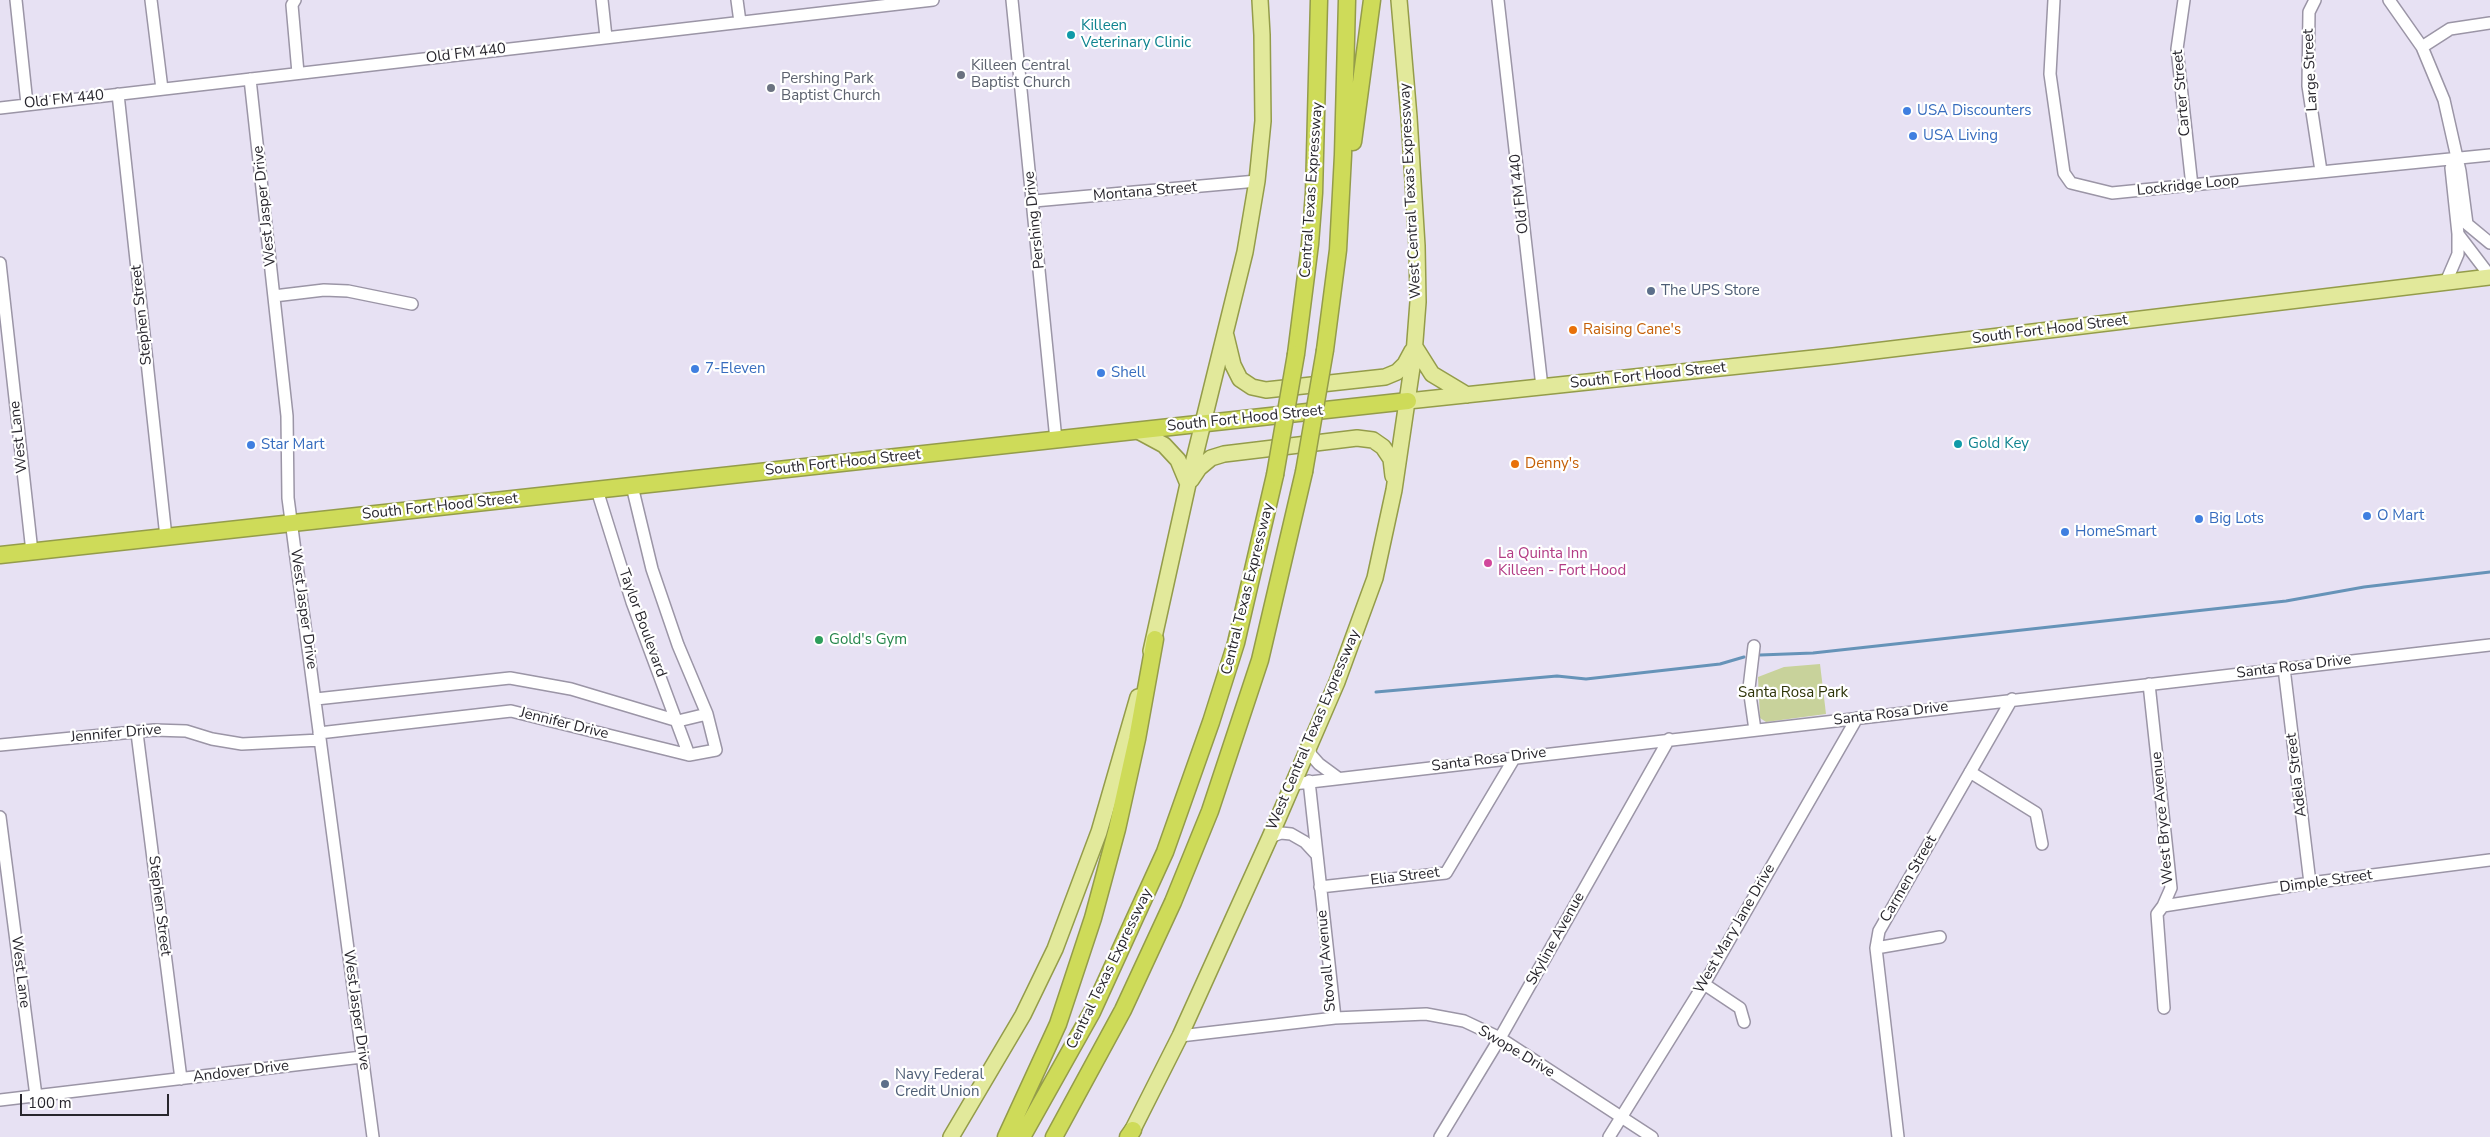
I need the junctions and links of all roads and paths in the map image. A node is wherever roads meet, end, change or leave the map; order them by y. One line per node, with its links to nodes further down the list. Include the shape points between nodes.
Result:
1 (16, 0): 26 (street)
2 (151, 0): 24 (street)
3 (295, 0): 22 (street, via 292,5)
4 (602, 0): 20 (street)
5 (738, 0): 18 (street)
6 (932, 0): 18 (street, Old FM 440)
7 (1012, 0): 33 (street, Pershing Drive)
8 (1260, 0): 31 (main road, via 1263,121)
9 (1319, 0): 106 (highway, Central Texas Expressway, bridge, via 1314,192 1296,354 1275,475 1236,643 1211,722 1149,889 1092,1012)
10 (1347, 0): 36 (highway, Central Texas Expressway, via 1344,155)
11 (1372, 0): 36 (highway)
12 (1398, 0): 43 (main road, West Central Texas Expressway, via 1417,246)
13 (1498, 0): 44 (street, Old FM 440)
14 (2054, 0): 32 (street, Lockridge Loop, via 2050,74 2064,172 2071,182 2112,193)
15 (2184, 0): 32 (street, Carter Street, via 2177,49)
16 (2315, 0): 30 (street, Large Street, via 2309,12 2308,86)
17 (2389, 0): 21 (street)
18 (740, 22): 20 (street, Old FM 440)
19 (2490, 23): 21 (street, via 2450,29)
20 (606, 37): 22 (street, Old FM 440)
21 (2422, 46): 29 (street, via 2444,100)
22 (298, 73): 23 (street, Old FM 440)
23 (250, 79): 24 (street, Old FM 440); 40 (street, West Jasper Drive)
24 (162, 89): 25 (street, Old FM 440)
25 (118, 94): 26 (street, Old FM 440); 55 (street, Stephen Street)
26 (27, 104): 27 (street, Old FM 440)
27 (0, 108)
28 (2490, 155): 29 (street, Lockridge Loop)
29 (2456, 158): 30 (street, Lockridge Loop); 34 (street, via 2451,168); 35 (street, via 2467,224)
30 (2320, 171): 32 (street, Lockridge Loop)
31 (1257, 181): 33 (street, Montana Street); 42 (main road)
32 (2192, 186)
33 (1034, 201): 49 (street, Pershing Drive)
34 (2458, 234): 38 (street); 39 (street, via 2458,254)
35 (2490, 243)
36 (1338, 250): 107 (highway, Central Texas Expressway, bridge, via 1304,472 1260,660 1210,811 1173,902 1127,1001)
37 (0, 263): 56 (street, West Lane)
38 (2490, 277): 39 (main road, South Fort Hood Street)
39 (2446, 282): 44 (main road, South Fort Hood Street, via 1833,356)
40 (274, 296): 41 (street, via 324,290 348,291); 54 (street, West Jasper Drive, via 286,416)
41 (412, 304)
42 (1226, 335): 43 (main road, via 1240,379 1252,387 1266,390 1385,377 1406,364); 47 (main road)
43 (1415, 347): 45 (main road, via 1432,374); 46 (main road, West Central Texas Expressway)
44 (1542, 387): 45 (main road, South Fort Hood Street)
45 (1467, 395): 46 (main road, South Fort Hood Street)
46 (1408, 401): 47 (highway, South Fort Hood Street); 53 (main road, West Central Texas Expressway)
47 (1203, 424): 48 (highway, South Fort Hood Street); 50 (main road)
48 (1138, 431): 49 (highway, South Fort Hood Street); 50 (main road, via 1164,445 1178,460)
49 (1056, 440): 51 (highway, South Fort Hood Street)
50 (1188, 484): 53 (main road, via 1211,458 1224,454 1357,438 1373,440 1383,447 1391,459); 58 (main road)
51 (632, 486): 52 (highway, South Fort Hood Street); 65 (street, Taylor Boulevard, via 652,569 678,645)
52 (597, 490): 54 (highway, South Fort Hood Street); 67 (street, Taylor Boulevard, via 632,602)
53 (1394, 490): 73 (main road, West Central Texas Expressway, via 1375,578)
54 (291, 523): 55 (highway, South Fort Hood Street); 63 (street, West Jasper Drive)
55 (166, 537): 56 (highway, South Fort Hood Street)
56 (32, 552): 57 (highway, South Fort Hood Street)
57 (0, 556)
58 (1155, 639): 104 (main road, via 1099,832 1067,920 1023,1015); 105 (highway, via 1137,739 1093,918 1058,1024)
59 (2490, 644): 61 (street, Santa Rosa Drive)
60 (1754, 646): 68 (street, via 1749,688)
61 (2284, 668): 62 (street, Santa Rosa Drive); 86 (street, Adela Street)
62 (2149, 684): 64 (street, Santa Rosa Drive); 88 (street, West Bryce Avenue, via 2171,888)
63 (316, 699): 67 (street, via 510,678 571,689); 70 (street, West Jasper Drive)
64 (2012, 699): 66 (street, Santa Rosa Drive); 77 (street, Carmen Street)
65 (707, 714): 67 (street); 74 (street, Taylor Boulevard)
66 (1857, 718): 68 (street, Santa Rosa Drive); 91 (street, West Mary Jane Drive)
67 (678, 721): 75 (street, Taylor Boulevard)
68 (1755, 730): 71 (street, Santa Rosa Drive)
69 (137, 733): 70 (street, Jennifer Drive, via 172,730 242,744); 72 (street, Jennifer Drive); 98 (street, Stephen Street)
70 (320, 736): 75 (street, Jennifer Drive, via 511,712); 97 (street, West Jasper Drive)
71 (1669, 739): 76 (street, Santa Rosa Drive); 96 (street, Skyline Avenue)
72 (0, 745)
73 (1309, 748): 78 (street, via 1319,764); 80 (main road, West Central Texas Expressway)
74 (716, 750): 75 (street, Jennifer Drive)
75 (690, 755)
76 (1515, 757): 78 (street, Santa Rosa Drive); 87 (street, Elia Street, via 1446,873)
77 (1970, 772): 83 (street, via 2036,813); 90 (street, Carmen Street, via 1879,931)
78 (1338, 778): 79 (street, Santa Rosa Drive)
79 (1309, 781): 80 (street, Santa Rosa Drive); 84 (street, Stovall Avenue)
80 (1293, 784): 82 (main road, West Central Texas Expressway)
81 (0, 818): 99 (street, West Lane)
82 (1270, 837): 84 (street, via 1291,834 1305,842); 95 (main road, West Central Texas Expressway)
83 (2042, 844)
84 (1317, 855): 87 (street, Stovall Avenue)
85 (2490, 860): 86 (street, Dimple Street)
86 (2310, 883): 88 (street, Dimple Street)
87 (1320, 887): 93 (street, Stovall Avenue)
88 (2163, 906): 92 (street, West Bryce Avenue, via 2157,914)
89 (1940, 937): 90 (street)
90 (1876, 948): 111 (street, Carmen Street)
91 (1704, 984): 94 (street, via 1740,1008); 101 (street, West Mary Jane Drive)
92 (2164, 1008)
93 (1335, 1018): 95 (street, Stovall Avenue); 96 (street, Swope Drive, via 1426,1014 1464,1021)
94 (1744, 1022)
95 (1180, 1036): 102 (main road, West Central Texas Expressway)
96 (1500, 1038): 101 (street, Swope Drive); 108 (street, Skyline Avenue)
97 (362, 1057): 98 (street, Andover Drive); 103 (street, West Jasper Drive)
98 (181, 1079): 99 (street, Andover Drive)
99 (36, 1096): 100 (street, Andover Drive)
100 (0, 1100)
101 (1621, 1118): 109 (street, West Mary Jane Drive); 110 (street, Swope Drive)
102 (1130, 1135)
103 (373, 1137)
104 (951, 1137)
105 (1006, 1137)
106 (1022, 1137)
107 (1054, 1137)
108 (1440, 1137)
109 (1610, 1137)
110 (1652, 1137)
111 (1898, 1137)

